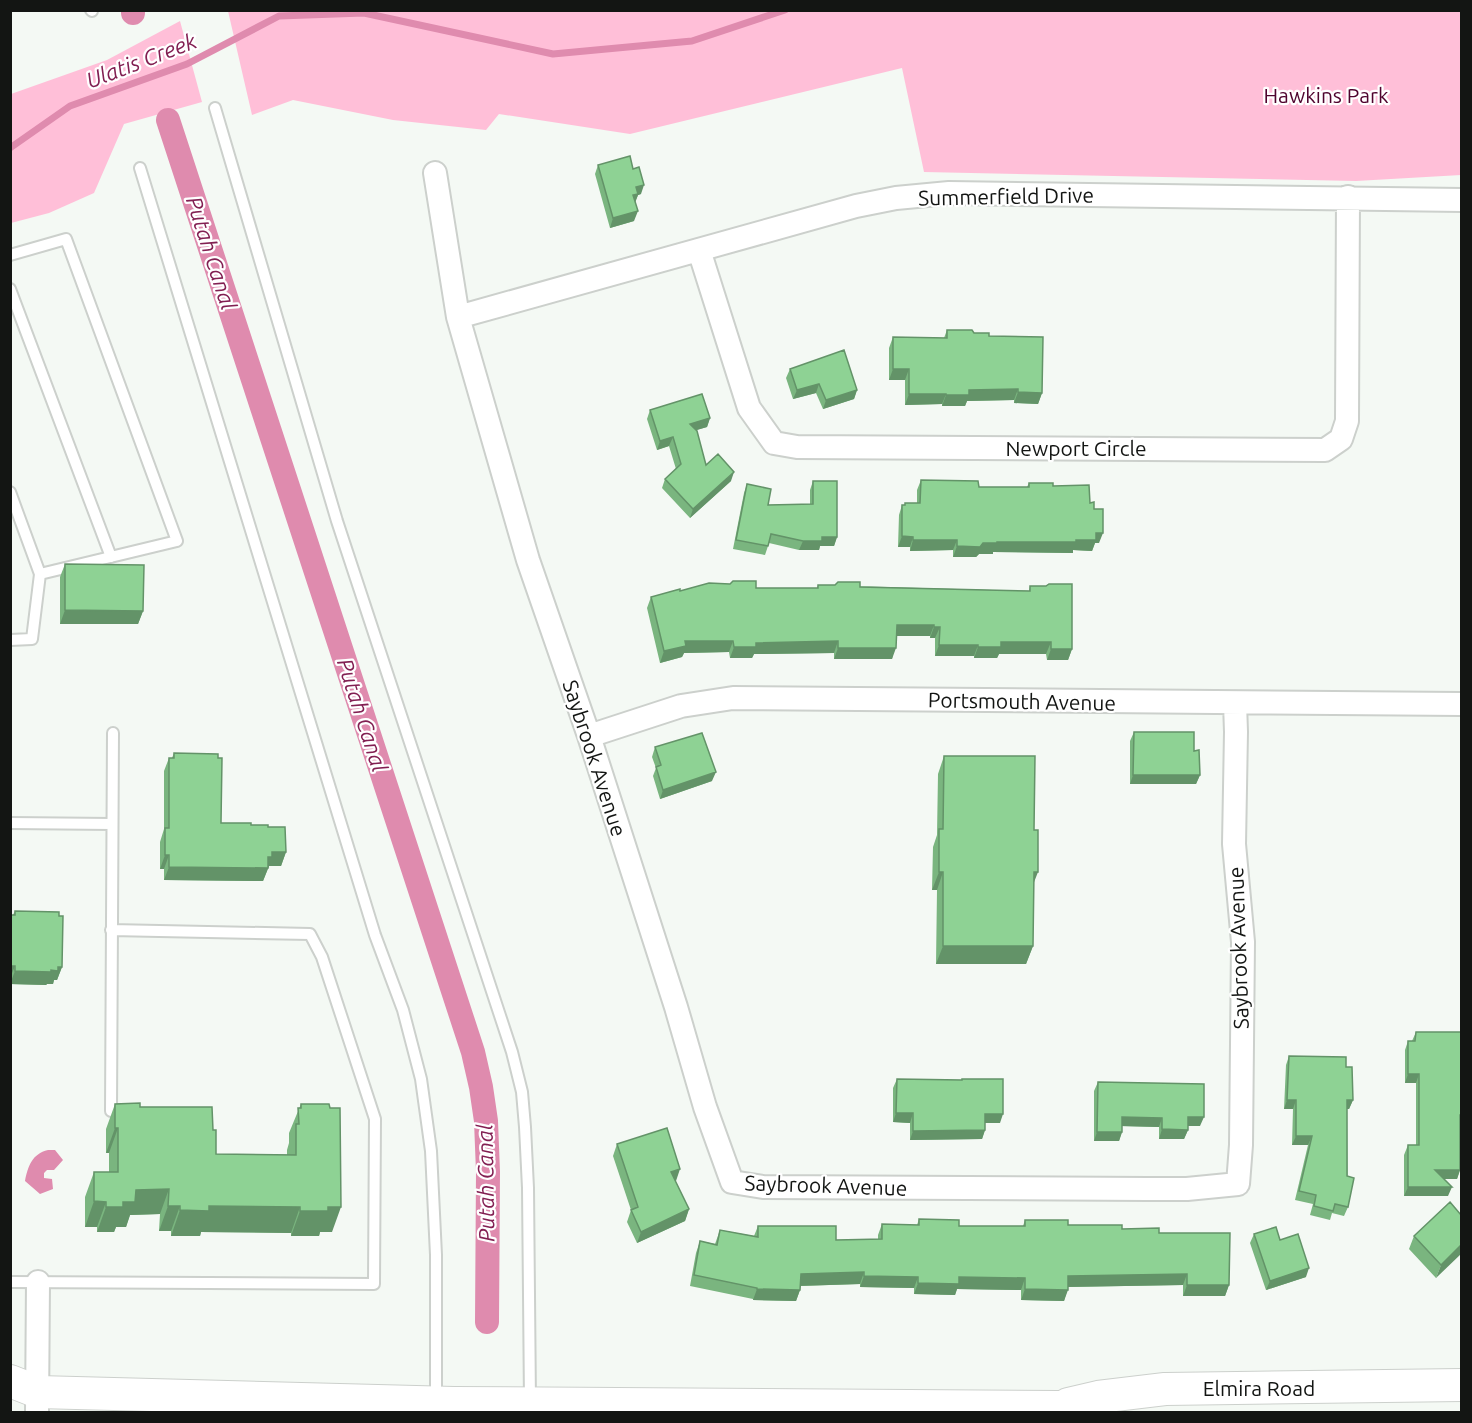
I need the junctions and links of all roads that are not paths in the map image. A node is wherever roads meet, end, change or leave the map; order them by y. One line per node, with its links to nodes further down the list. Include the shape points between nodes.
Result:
1 (215, 108): 28 (lane, via 337,521 522,1092 528,1188)
2 (140, 168): 26 (lane, via 371,924 404,1010 421,1079 432,1163)
3 (435, 173): 9 (street, Saybrook Avenue)
4 (1348, 197): 5 (street, Summerfield Drive); 6 (street, Summerfield Drive, via 948,193 856,206); 6 (street, Newport Circle, via 1347,421 1341,439 1325,450 797,447 774,443 749,408)
5 (1461, 200)
6 (699, 250): 9 (street, Summerfield Drive)
7 (10, 255): 11 (lane, via 66,239 177,541)
8 (10, 289): 11 (lane)
9 (458, 317): 17 (street, Saybrook Avenue, via 528,560)
10 (10, 492): 12 (lane)
11 (111, 557): 12 (lane)
12 (40, 574): 13 (lane, via 32,639)
13 (10, 640)
14 (1235, 703): 15 (street, Portsmouth Avenue); 17 (street, Portsmouth Avenue, via 733,698 681,706); 17 (street, Saybrook Avenue, via 1234,844 1243,942 1238,1184 1187,1189 763,1187 732,1182)
15 (1461, 704)
16 (113, 734): 19 (lane)
17 (589, 736)
18 (10, 823): 19 (lane)
19 (112, 824): 20 (lane)
20 (111, 930): 21 (lane); 23 (lane, via 310,934 322,957 375,1119 375,1284)
21 (111, 1111)
22 (10, 1282): 23 (lane)
23 (38, 1282): 25 (street)
24 (1461, 1385): 27 (main road, Elmira Road, via 1165,1389 1098,1397)
25 (24, 1398): 26 (main road, Elmira Road)
26 (437, 1407): 28 (main road, Elmira Road)
27 (1058, 1407): 29 (main road, Elmira Road); 30 (main road, Elmira Road)
28 (530, 1408): 29 (main road, Elmira Road)
29 (994, 1410)
30 (1095, 1413)

